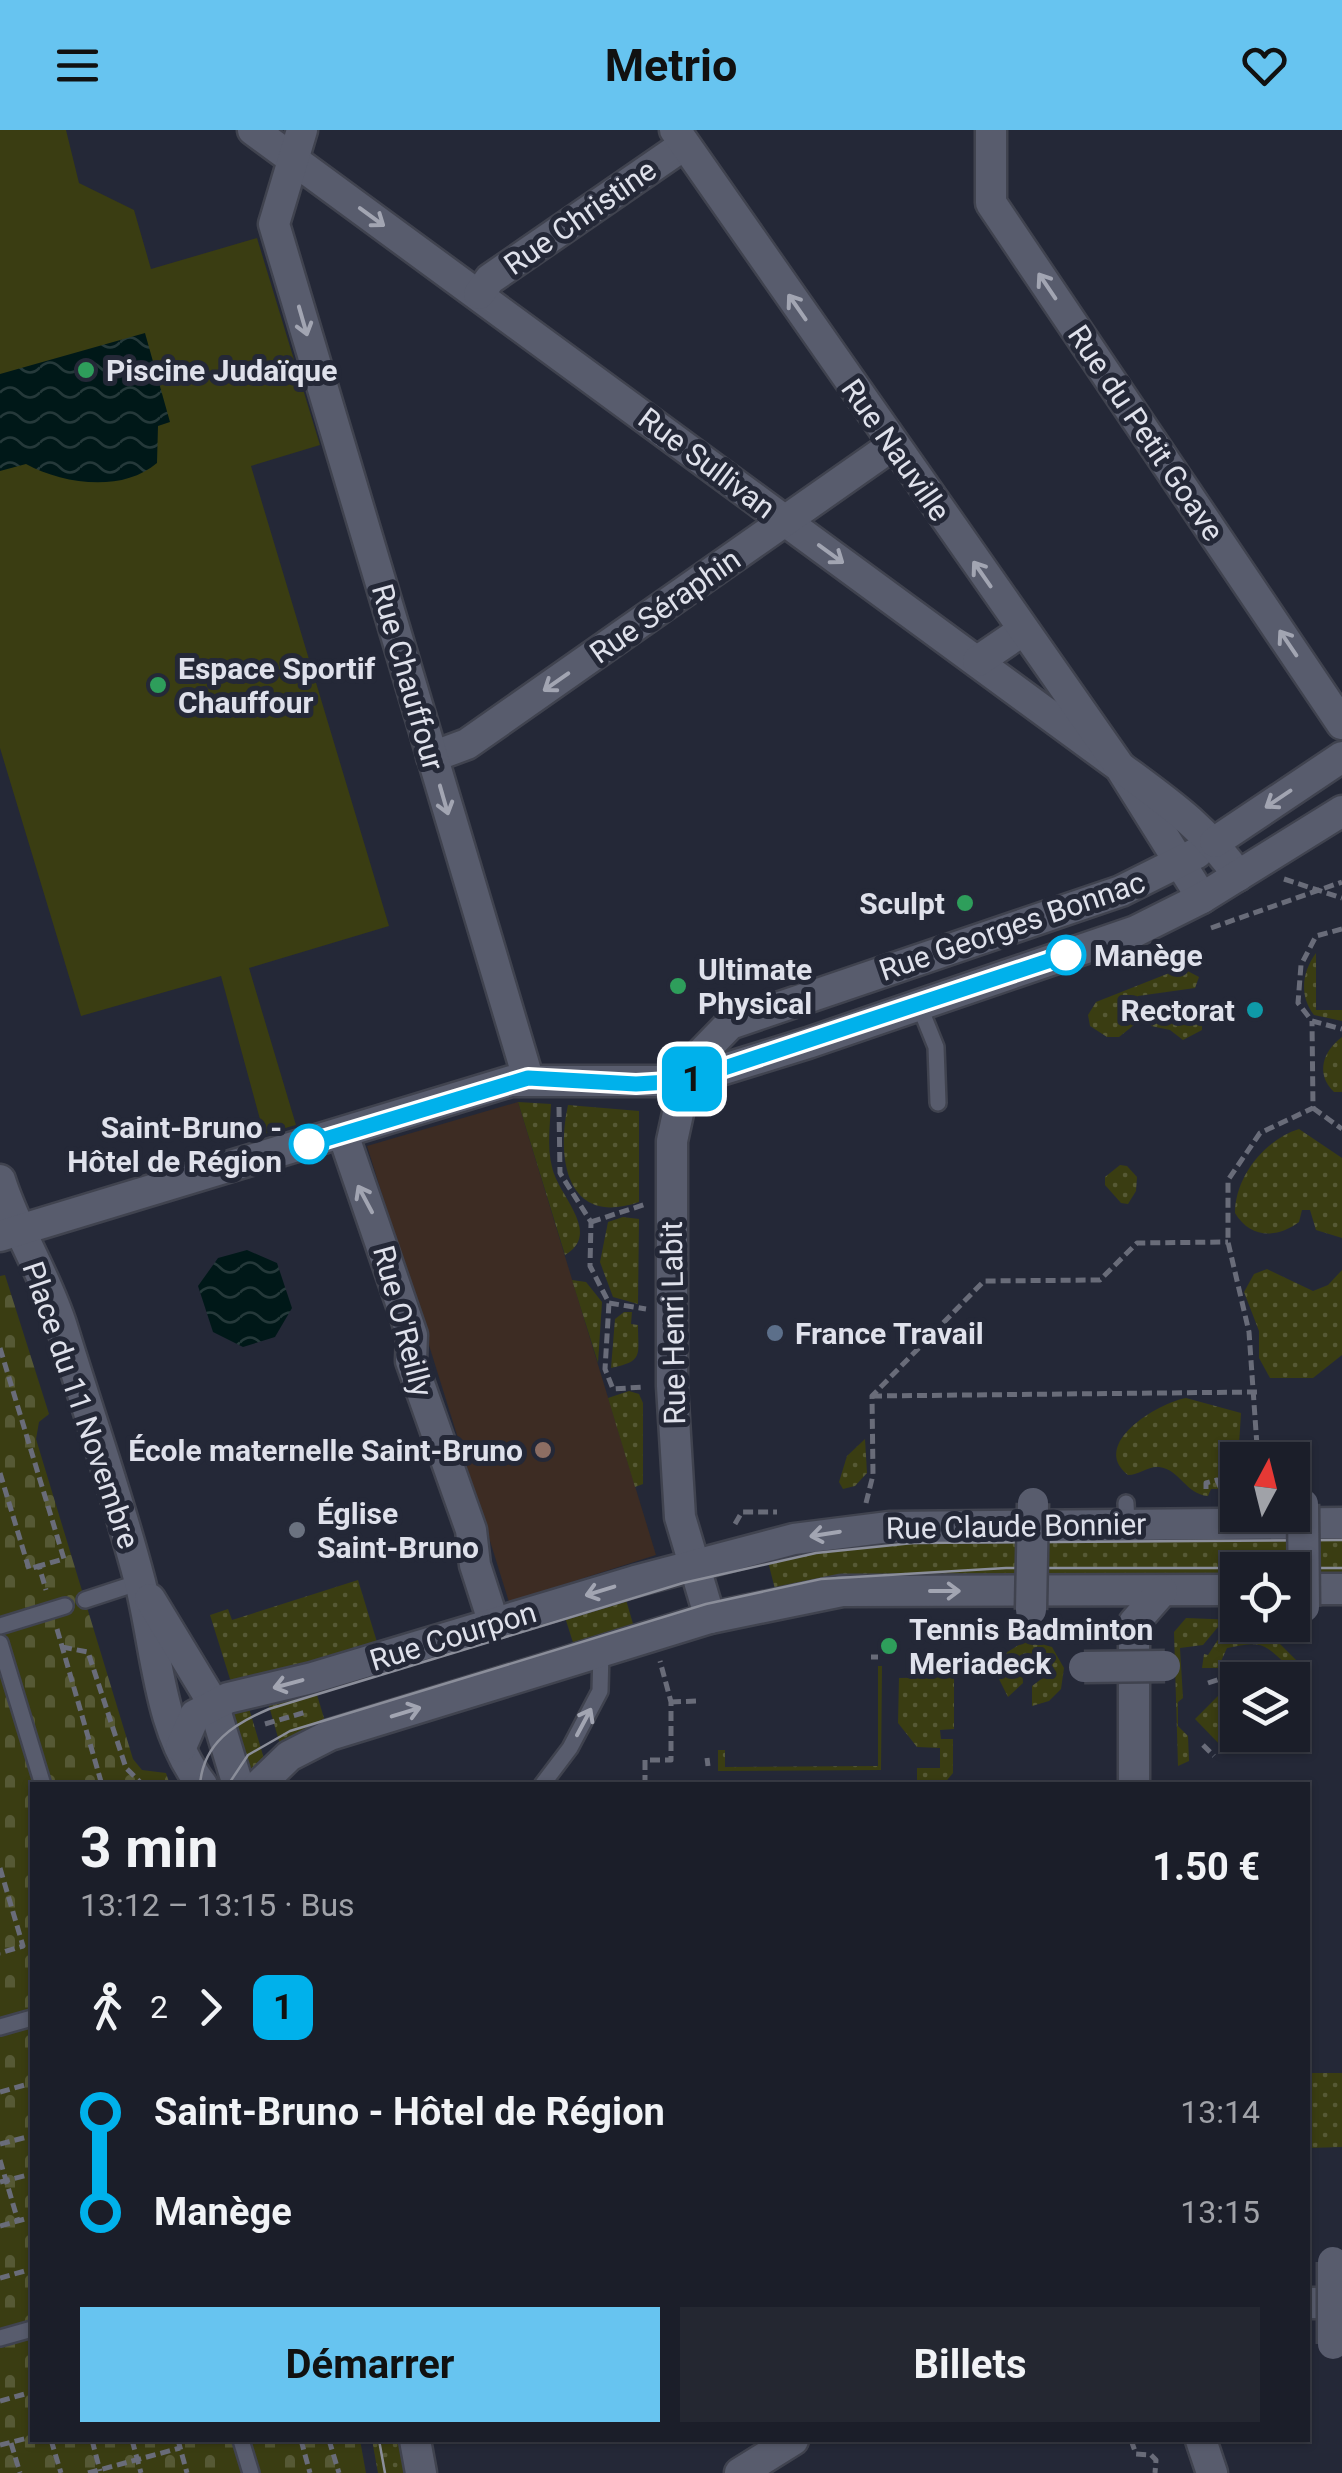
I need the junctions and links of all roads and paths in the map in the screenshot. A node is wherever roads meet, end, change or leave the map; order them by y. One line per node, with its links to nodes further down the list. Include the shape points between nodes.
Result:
1 (253, 130): 5 (street, Rue Sullivan)
2 (302, 130): 5 (street, Rue Chauffour)
3 (991, 130): 11 (street, Rue du Petit Goave, one-way to 3, via 991,203)
4 (679, 137): 6 (street, Rue Christine); 7 (street, Rue Nauville, one-way to 4)
5 (293, 160): 6 (street, Rue Sullivan, one-way to 6); 12 (street, Rue Chauffour, one-way to 12, via 274,224)
6 (478, 294): 8 (street, Rue Sullivan)
7 (893, 445): 8 (street, Rue Séraphin); 9 (street, Rue Nauville, one-way to 7)
8 (784, 520): 10 (street, Rue Sullivan, one-way to 10); 12 (street, Rue Séraphin, one-way to 12, via 467,744)
9 (1022, 631): 10 (street); 14 (street, Rue Nauville)
10 (978, 661): 14 (street, Rue Sullivan)
11 (1342, 724)
12 (432, 757): 29 (street, Rue Chauffour, one-way to 29)
13 (1342, 757): 16 (street, Rue Georges Bonnac, one-way to 16)
14 (1120, 768): 16 (street, Rue Sullivan); 17 (street, Rue Sullivan)
15 (1335, 823): 18 (street, Rue Georges Bonnac)
16 (1215, 842): 17 (street, Rue Georges Bonnac); 18 (street, Rue Sullivan)
17 (1180, 863): 22 (street, Rue Sullivan); 31 (street, Rue Georges Bonnac, via 1121,891 730,1024 703,1050)
18 (1238, 876): 22 (street, Rue Georges Bonnac)
19 (1277, 876): 21 (path)
20 (1342, 882): 21 (path)
21 (1315, 890): 23 (path); 24 (path)
22 (1202, 898): 26 (street, Rue Georges Bonnac, via 1136,931)
23 (1342, 898)
24 (1210, 928)
25 (1342, 929): 27 (path, via 1316,936 1302,965 1298,1004)
26 (919, 1005): 31 (street, Rue Georges Bonnac); 32 (lane, via 936,1047)
27 (1312, 1021): 28 (path); 33 (path)
28 (1342, 1028)
29 (528, 1078): 30 (street, Rue Georges Bonnac); 35 (street, Rue Georges Bonnac)
30 (562, 1080): 31 (street, Rue Georges Bonnac); 38 (path, via 560,1173)
31 (685, 1081): 37 (street, Rue Henri Labit, via 672,1141)
32 (938, 1102)
33 (1313, 1108): 34 (path); 40 (path, via 1260,1133 1228,1180)
34 (1342, 1129)
35 (342, 1134): 39 (street, Rue Georges Bonnac); 67 (street, Rue O'Reilly, one-way to 35, via 475,1565 472,1530 411,1361 412,1335)
36 (0, 1180): 39 (street, Place du 11 Novembre)
37 (671, 1195): 38 (path); 42 (street, Rue Henri Labit)
38 (592, 1222): 41 (path, via 590,1266)
39 (9, 1233): 56 (street, Place du 11 Novembre, via 40,1269 62,1326)
40 (1228, 1242): 45 (path); 46 (path, via 1137,1244 1100,1280 984,1281)
41 (609, 1303): 42 (path); 44 (path, via 605,1369 613,1388)
42 (670, 1312): 44 (street, Rue Henri Labit)
43 (0, 1348): 55 (path, via 64,1559)
44 (672, 1386): 54 (street, Rue Henri Labit, via 680,1518)
45 (1257, 1392): 46 (path); 47 (path)
46 (872, 1396): 52 (path, via 873,1475)
47 (1258, 1442)
48 (0, 1473): 55 (path, via 28,1569)
49 (1220, 1483): 50 (path, via 1210,1480)
50 (1206, 1489)
51 (1032, 1503): 64 (street, bridge)
52 (866, 1504)
53 (1342, 1522): 54 (street, Rue Claude Bonnier, one-way to 54, via 1127,1514 836,1532)
54 (694, 1564): 65 (street, Rue Henri Labit); 67 (street, Rue Courpon, one-way to 67)
55 (39, 1566): 63 (path)
56 (140, 1582): 62 (lane); 80 (street, Place du 11 Novembre); 82 (street, Place du 11 Novembre, via 159,1682)
57 (1342, 1589): 61 (street)
58 (1220, 1590): 60 (street, Rue Claude Bonnier)
59 (1104, 1591): 60 (street, Rue Claude Bonnier); 65 (street, Rue Claude Bonnier, one-way to 59, via 842,1590); 66 (street)
60 (1162, 1591): 66 (street)
61 (1310, 1596)
62 (85, 1600)
63 (58, 1609): 68 (lane); 70 (path)
64 (1031, 1610)
65 (710, 1618): 71 (street, Rue Courpon)
66 (1134, 1623): 94 (street)
67 (494, 1624): 77 (street, Rue Courpon, one-way to 77)
68 (0, 1626)
69 (0, 1643): 87 (lane)
70 (62, 1647): 88 (path); 89 (path, via 88,1652 126,1768)
71 (601, 1652): 86 (street, Rue Courpon, one-way to 71, via 330,1735); 92 (lane, one-way to 71, via 600,1691)
72 (657, 1652): 79 (path)
73 (1165, 1666): 74 (street, bridge)
74 (1084, 1667)
75 (1220, 1679): 76 (path)
76 (1208, 1683)
77 (256, 1693): 80 (street, Rue Courpon); 86 (path)
78 (696, 1701): 79 (path)
79 (671, 1702): 93 (path, via 671,1760 645,1760)
80 (212, 1704): 82 (street, via 195,1715); 91 (street, Place du 11 Novembre)
81 (1203, 1745): 83 (path)
82 (181, 1746): 90 (street, Place du 11 Novembre)
83 (1214, 1756)
84 (707, 1758): 85 (path)
85 (708, 1766)
86 (268, 1775)
87 (42, 1782)
88 (101, 1782)
89 (141, 1782)
90 (200, 1782)
91 (237, 1782)
92 (544, 1782)
93 (645, 1782)
94 (1134, 1782)
95 (0, 1868): 96 (path, via 23,1946)
96 (0, 1953)
97 (30, 2019): 98 (lane)
98 (0, 2027)
99 (30, 2084): 100 (path)
100 (0, 2092)
101 (30, 2136): 102 (path)
102 (0, 2144)
103 (0, 2160): 105 (path)
104 (30, 2175): 105 (path)
105 (3, 2182): 107 (path)
106 (30, 2217): 107 (path)
107 (18, 2221): 108 (path)
108 (0, 2226)
109 (1334, 2262): 116 (street, bridge)
110 (30, 2270): 111 (path)
111 (0, 2278)
112 (1310, 2303): 113 (street)
113 (1342, 2303)
114 (30, 2330): 115 (lane)
115 (0, 2338)
116 (1333, 2344)
117 (30, 2392): 118 (path)
118 (0, 2400)
119 (30, 2437): 120 (path)
120 (11, 2442): 132 (path); 136 (path)
121 (53, 2442): 137 (path)
122 (92, 2442): 135 (path)
123 (132, 2442): 134 (path)
124 (178, 2442): 133 (path)
125 (241, 2442): 141 (lane)
126 (301, 2442): 142 (path)
127 (330, 2442): 143 (path)
128 (415, 2442): 144 (street)
129 (790, 2442): 145 (street)
130 (1132, 2442): 146 (path, via 1136,2454 1156,2460)
131 (1201, 2442): 147 (street)
132 (0, 2446)
133 (180, 2448): 134 (path); 140 (path)
134 (137, 2460): 135 (path); 139 (path)
135 (100, 2472): 138 (path)
136 (20, 2473)
137 (61, 2473)
138 (88, 2473)
139 (140, 2473)
140 (187, 2473)
141 (250, 2473)
142 (310, 2473)
143 (339, 2473)
144 (422, 2473)
145 (740, 2473)
146 (1155, 2473)
147 (1212, 2473)

